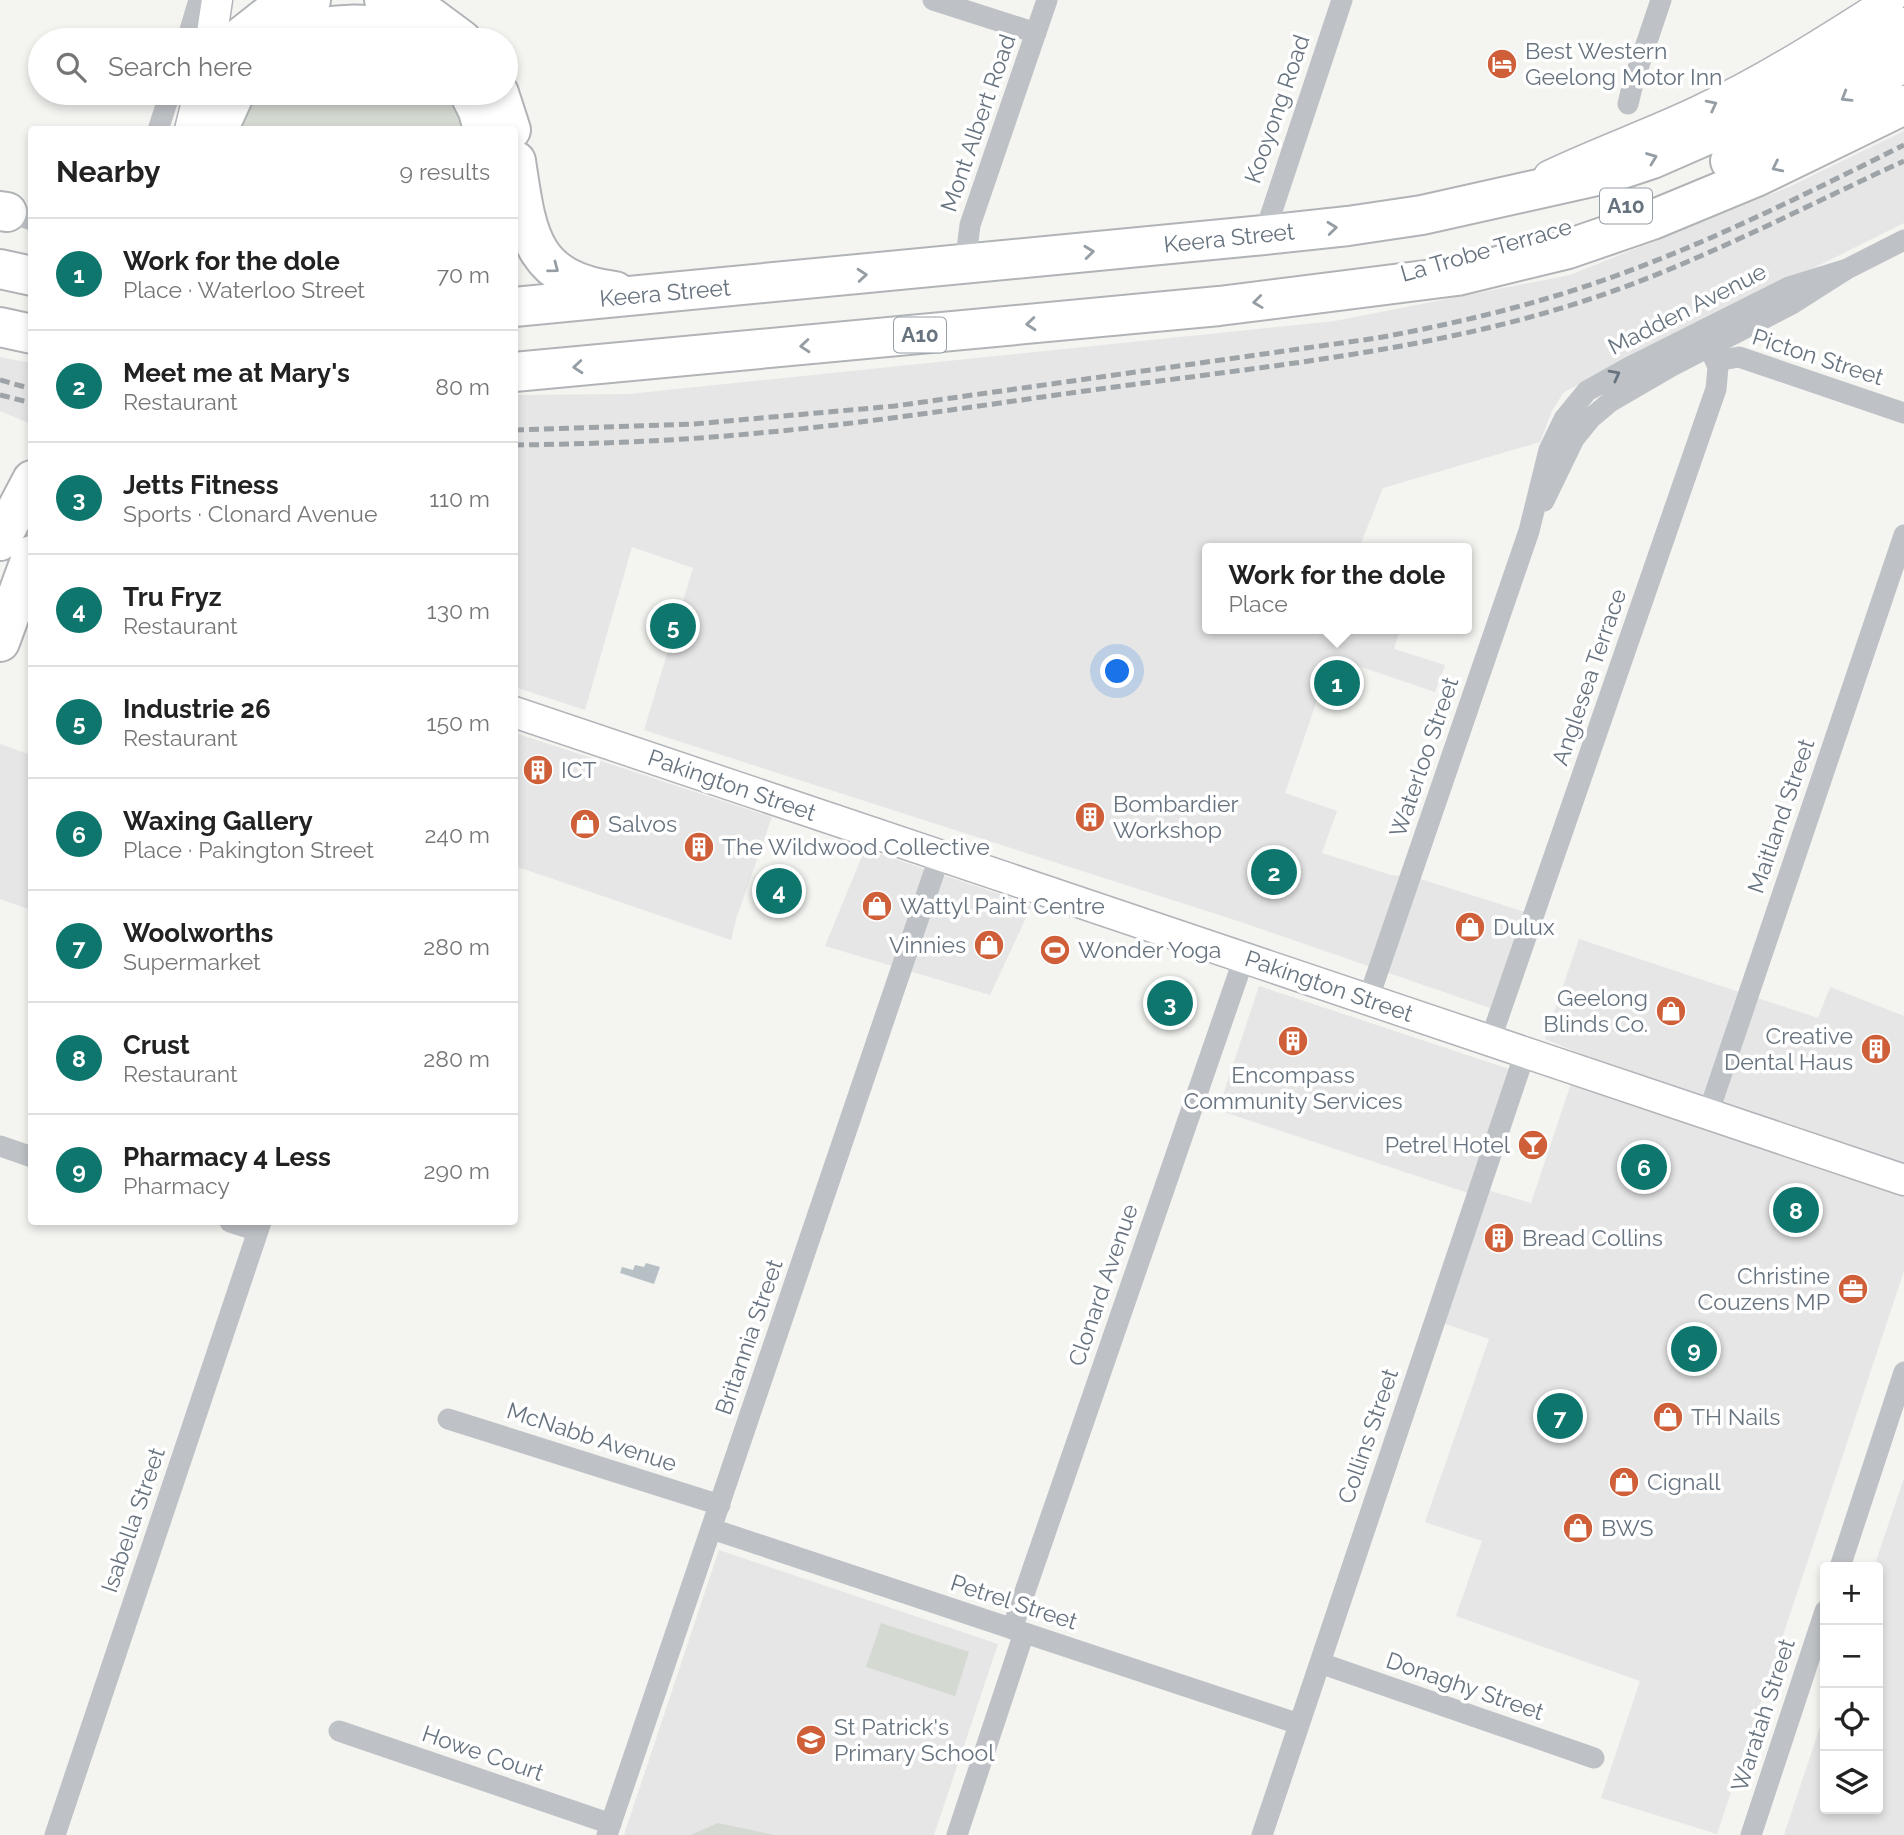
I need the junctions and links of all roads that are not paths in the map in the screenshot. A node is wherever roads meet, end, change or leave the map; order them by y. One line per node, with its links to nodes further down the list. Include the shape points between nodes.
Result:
1 (200, 0): 13 (street)
2 (216, 0): 14 (street)
3 (311, 0): 11 (highway)
4 (384, 0): 18 (highway, via 431,17)
5 (422, 0): 19 (street)
6 (933, 0): 20 (street)
7 (1047, 0): 20 (street, Mont Albert Road)
8 (1342, 0): 36 (street, Kooyong Road)
9 (1661, 0): 22 (street)
10 (1890, 0): 35 (street, Keera Street, one-way to 10, via 1736,93)
11 (273, 24): 15 (highway)
12 (1904, 27): 35 (highway, La Trobe Terrace / A10, one-way to 12, via 1610,173 1688,143 1748,117)
13 (191, 28)
14 (212, 28)
15 (307, 28)
16 (322, 28): 17 (highway)
17 (377, 28)
18 (447, 28)
19 (454, 28)
20 (1036, 33): 38 (street, Mont Albert Road, via 970,225)
21 (1904, 62): 41 (highway, La Trobe Terrace / A10, one-way to 41, via 1746,154 1595,219 1452,262)
22 (1628, 104)
23 (166, 105): 29 (street)
24 (198, 105): 30 (highway)
25 (229, 105): 31 (highway)
26 (475, 105): 32 (highway)
27 (502, 105): 33 (highway)
28 (1904, 105): 41 (highway, one-way to 41, via 1756,177 1568,249 1457,276)
29 (159, 126)
30 (192, 126)
31 (220, 126)
32 (482, 126)
33 (508, 126)
34 (518, 174): 42 (highway, one-way to 42, via 533,242 545,261 584,284)
35 (1515, 193): 36 (highway, Keera Street / A10, one-way to 35, via 1422,215)
36 (1264, 235): 38 (highway, Keera Street / A10, one-way to 36)
37 (1904, 240): 46 (street, Madden Avenue, via 1847,269 1789,287)
38 (965, 265): 42 (highway, Keera Street / A10, one-way to 38)
39 (0, 269): 40 (highway)
40 (28, 275)
41 (1325, 293): 47 (highway, A10, one-way to 47)
42 (648, 295): 43 (highway, Keera Street / A10)
43 (518, 315)
44 (0, 327): 45 (highway)
45 (28, 333)
46 (1709, 346): 48 (street, Picton Street); 49 (street, Madden Avenue); 59 (street, Anglesea Terrace, via 1719,376 1717,389)
47 (518, 372)
48 (1904, 413)
49 (1573, 424): 58 (street, Waterloo Street, via 1543,469 1529,531)
50 (28, 497): 52 (highway)
51 (1904, 535): 61 (street, Maitland Street)
52 (16, 548): 54 (highway)
53 (28, 615): 54 (street)
54 (1, 640)
55 (518, 713): 56 (street, Pakington Street)
56 (940, 855): 57 (street, Pakington Street); 68 (street, Britannia Street)
57 (1244, 958): 58 (street, Pakington Street); 72 (street, Clonard Avenue)
58 (1368, 1000): 59 (street, Pakington Street)
59 (1490, 1041): 60 (street, Pakington Street)
60 (1525, 1053): 61 (street, Pakington Street); 73 (street, Collins Street)
61 (1707, 1114): 64 (street, Pakington Street)
62 (0, 1146): 63 (street)
63 (28, 1156)
64 (1904, 1180)
65 (260, 1226): 78 (street, Isabella Street)
66 (1904, 1372): 70 (street)
67 (448, 1419): 68 (street, McNabb Avenue)
68 (720, 1505): 69 (street, Britannia Street)
69 (712, 1529): 72 (street, Petrel Street); 77 (street, Britannia Street)
70 (1842, 1562)
71 (1820, 1625): 81 (street, Waratah Street)
72 (1018, 1631): 74 (street, Petrel Street); 79 (street, Clonard Avenue)
73 (1320, 1663): 74 (street, Collins Street); 76 (street, Donaghy Street)
74 (1299, 1724): 80 (street, Collins Street)
75 (339, 1731): 77 (street, Howe Court)
76 (1594, 1758)
77 (609, 1830)
78 (55, 1835)
79 (957, 1835)
80 (1262, 1835)
81 (1751, 1835)

